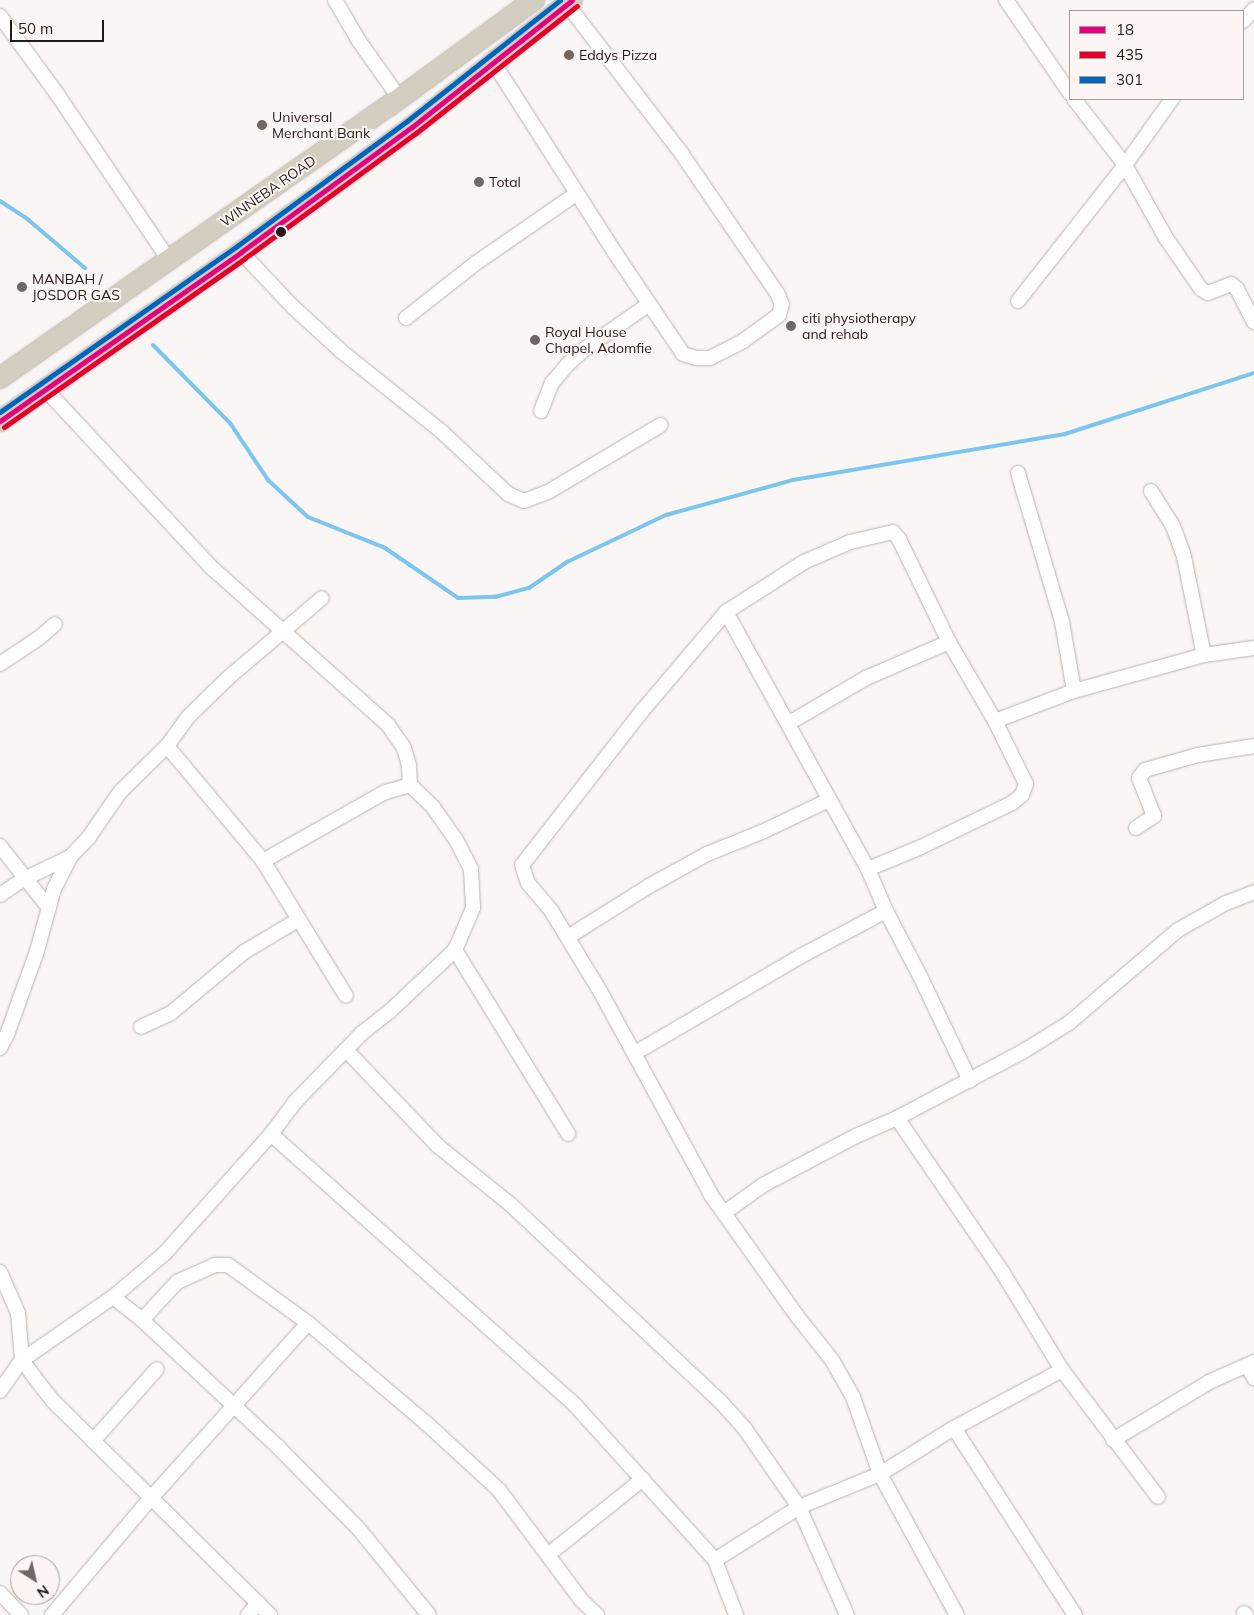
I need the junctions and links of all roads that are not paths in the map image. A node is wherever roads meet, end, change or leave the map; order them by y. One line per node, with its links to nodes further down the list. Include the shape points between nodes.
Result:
1 (335, 0): 10 (street)
2 (534, 0): 10 (highway, WINNEBA ROAD)
3 (1006, 0): 9 (street)
4 (570, 2): 8 (highway); 18 (street, via 682,154 782,304 779,315 743,341 710,358 683,354)
5 (1254, 9): 7 (street)
6 (0, 16): 16 (street)
7 (1244, 20)
8 (493, 62): 14 (street); 15 (highway, via 412,127)
9 (1069, 92)
10 (400, 99): 16 (highway, WINNEBA ROAD)
11 (1075, 100): 13 (street)
12 (1171, 100): 13 (street)
13 (1125, 165): 17 (street); 20 (street, via 1166,238 1201,289 1208,293 1231,284)
14 (576, 194): 18 (street); 19 (street, via 476,263)
15 (241, 252): 22 (highway); 25 (street, via 293,307 341,351 441,432 508,494 524,501 548,492)
16 (169, 260): 21 (highway, WINNEBA ROAD)
17 (1018, 301)
18 (649, 304): 23 (street, via 567,365 552,383)
19 (406, 318)
20 (1254, 322)
21 (0, 378)
22 (44, 389): 24 (highway); 31 (street, via 212,568)
23 (541, 411)
24 (0, 421)
25 (661, 425)
26 (1018, 473): 36 (street, via 1062,622)
27 (1151, 491): 34 (street, via 1173,526 1184,557)
28 (322, 598): 31 (street)
29 (726, 612): 32 (street, via 804,562 850,542 893,532); 38 (street); 54 (street, via 642,711 522,865 528,883)
30 (55, 624): 35 (street)
31 (282, 631): 39 (street, via 189,716); 41 (street, via 388,725 404,748)
32 (949, 642): 37 (street); 38 (street, via 866,678)
33 (1254, 648): 34 (street)
34 (1204, 655): 36 (street)
35 (0, 664)
36 (1074, 691): 37 (street)
37 (995, 721): 47 (street, via 1026,784 1022,795 1012,803 921,847)
38 (789, 723): 42 (street)
39 (167, 746): 45 (street, via 120,792 89,837); 46 (street)
40 (1254, 746): 43 (street, via 1198,755 1145,770 1139,778 1154,816)
41 (410, 785): 46 (street, via 385,792); 55 (street, via 433,807 471,869 473,908)
42 (828, 800): 47 (street); 54 (street, via 707,854)
43 (1136, 828)
44 (0, 846): 48 (street)
45 (70, 857): 48 (street); 51 (street, via 54,889)
46 (263, 861): 53 (street)
47 (868, 869): 52 (street)
48 (24, 879): 50 (street); 51 (street)
49 (1254, 892): 61 (street, via 1226,903 1178,930 1069,1023)
50 (0, 894)
51 (49, 908): 58 (street, via 37,951)
52 (886, 911): 60 (street, via 801,956); 61 (street)
53 (298, 920): 56 (street); 57 (street, via 244,952 172,1013)
54 (568, 936): 60 (street)
55 (455, 950): 59 (street); 64 (street)
56 (346, 996)
57 (141, 1027)
58 (0, 1048)
59 (346, 1050): 63 (street, via 294,1103); 84 (street, via 438,1146 510,1204 720,1401 745,1429)
60 (635, 1053): 65 (street, via 711,1195)
61 (970, 1081): 62 (street)
62 (897, 1118): 65 (street, via 856,1136 763,1186); 73 (street, via 1003,1273)
63 (271, 1134): 67 (street, via 166,1253); 81 (street, via 575,1405)
64 (568, 1134)
65 (724, 1213): 80 (street, via 832,1360 853,1397)
66 (0, 1272): 70 (street, via 18,1313)
67 (113, 1297): 68 (street); 70 (street)
68 (142, 1320): 69 (street, via 177,1282 223,1264); 76 (street)
69 (308, 1323): 76 (street); 85 (street, via 499,1490)
70 (22, 1360): 75 (street); 79 (street, via 53,1402)
71 (1250, 1363): 74 (street); 78 (street, via 1209,1382)
72 (157, 1369): 79 (street)
73 (1062, 1370): 77 (street); 78 (street)
74 (1254, 1378)
75 (0, 1391)
76 (232, 1406): 83 (street); 93 (street, via 278,1447 358,1528)
77 (954, 1428): 80 (street); 98 (street)
78 (1113, 1440): 82 (street)
79 (93, 1441): 83 (street)
80 (880, 1474): 84 (street); 97 (street)
81 (643, 1479): 85 (street); 86 (street)
82 (1158, 1497)
83 (151, 1498): 88 (street); 90 (street)
84 (799, 1507): 86 (street); 96 (street)
85 (549, 1554): 94 (street, via 582,1600)
86 (715, 1560): 95 (street)
87 (0, 1593): 89 (street)
88 (258, 1603): 91 (street); 92 (street)
89 (21, 1615)
90 (52, 1615)
91 (248, 1615)
92 (270, 1615)
93 (429, 1615)
94 (597, 1615)
95 (736, 1615)
96 (847, 1615)
97 (957, 1615)
98 (1075, 1615)

